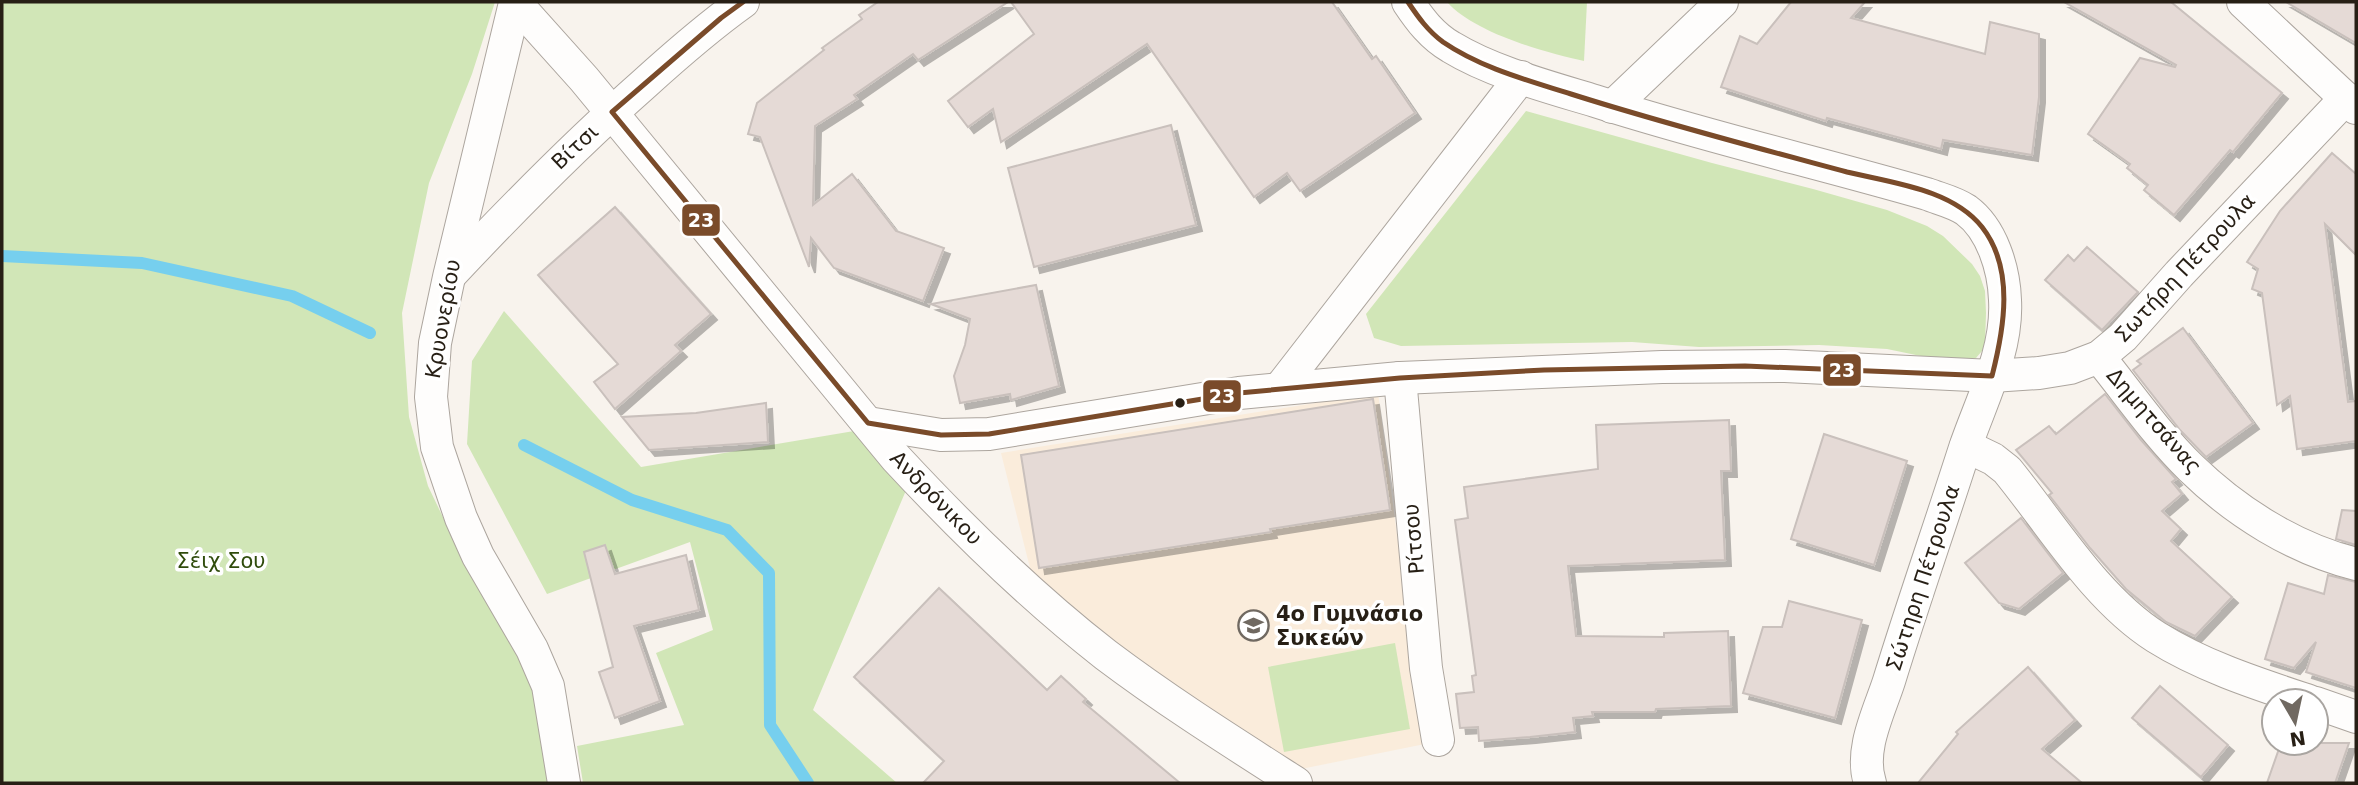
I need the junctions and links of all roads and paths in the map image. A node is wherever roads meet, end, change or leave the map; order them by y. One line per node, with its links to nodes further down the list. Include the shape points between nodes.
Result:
1 (515, 2): 9 (street, Ανδρόνικου); 10 (street, Κρυονερίου)
2 (743, 2): 9 (street, Βίτσι)
3 (1408, 2): 6 (street, via 1439,39 1469,57)
4 (1722, 2): 8 (street)
5 (2243, 2): 7 (street)
6 (1521, 77): 8 (street); 14 (street)
7 (2351, 103): 11 (street, Σωτήρη Πέτρουλα)
8 (1612, 107): 12 (street, via 1914,190 1965,210 1979,223 1993,248 2004,292 2003,326)
9 (612, 113): 10 (street, Βίτσι); 15 (street, Ανδρόνικου)
10 (449, 277): 22 (street, Κρυονερίου, via 431,372 437,447 478,555 545,677)
11 (2099, 357): 12 (street, Σωτήρη Πέτρουλα, via 2053,371); 17 (street, Δημητσάνας, via 2179,455 2208,483 2282,535)
12 (1992, 376): 13 (street, Σωτήρη Πέτρουλα, via 1731,366); 16 (street, Σώτηρη Πέτρουλα)
13 (1400, 378): 14 (street, Σωτήρη Πέτρουλα); 21 (street, Ρίτσου, via 1426,668)
14 (1280, 388): 15 (street, Σωτήρη Πέτρουλα, via 967,436 917,433)
15 (868, 423): 23 (street, Ανδρόνικου, via 974,539 1104,653)
16 (1966, 446): 18 (street, via 2007,470 2069,552 2154,636); 24 (street, Σώτηρη Πέτρουλα, via 1871,737 1866,761)
17 (2356, 564)
18 (2272, 687)
19 (2330, 709): 20 (street)
20 (2356, 717)
21 (1438, 740)
22 (564, 783)
23 (1296, 783)
24 (1870, 783)

